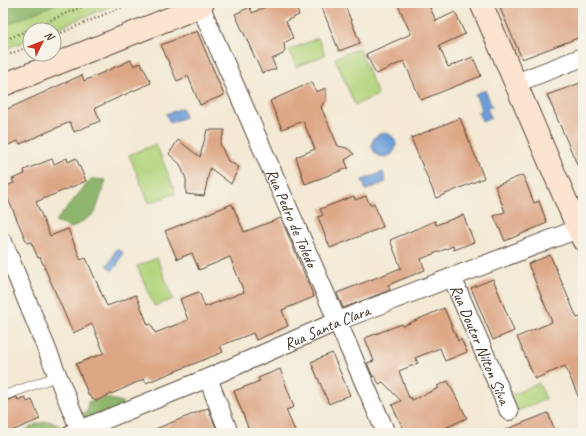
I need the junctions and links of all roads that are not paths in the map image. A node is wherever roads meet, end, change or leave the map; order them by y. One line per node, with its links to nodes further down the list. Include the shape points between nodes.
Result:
1 (175, 3): 4 (main road)
2 (481, 3): 8 (main road)
3 (201, 4): 9 (main road); 13 (street, Rua Pedro de Toledo)
4 (62, 50)
5 (583, 57): 8 (street)
6 (32, 62): 7 (main road)
7 (3, 74)
8 (516, 83): 10 (main road)
9 (3, 85)
10 (581, 232): 12 (street, Rua Santa Clara)
11 (3, 242): 14 (street)
12 (452, 277): 13 (street, Rua Santa Clara); 17 (street, Rua Doutor Nilton Silva)
13 (338, 321): 15 (street, Rua Santa Clara); 20 (street, Rua Pedro de Toledo)
14 (58, 376): 16 (lane); 18 (street)
15 (208, 378): 18 (street, Rua Santa Clara); 19 (street)
16 (3, 396)
17 (509, 411)
18 (78, 432)
19 (229, 433)
20 (386, 433)

